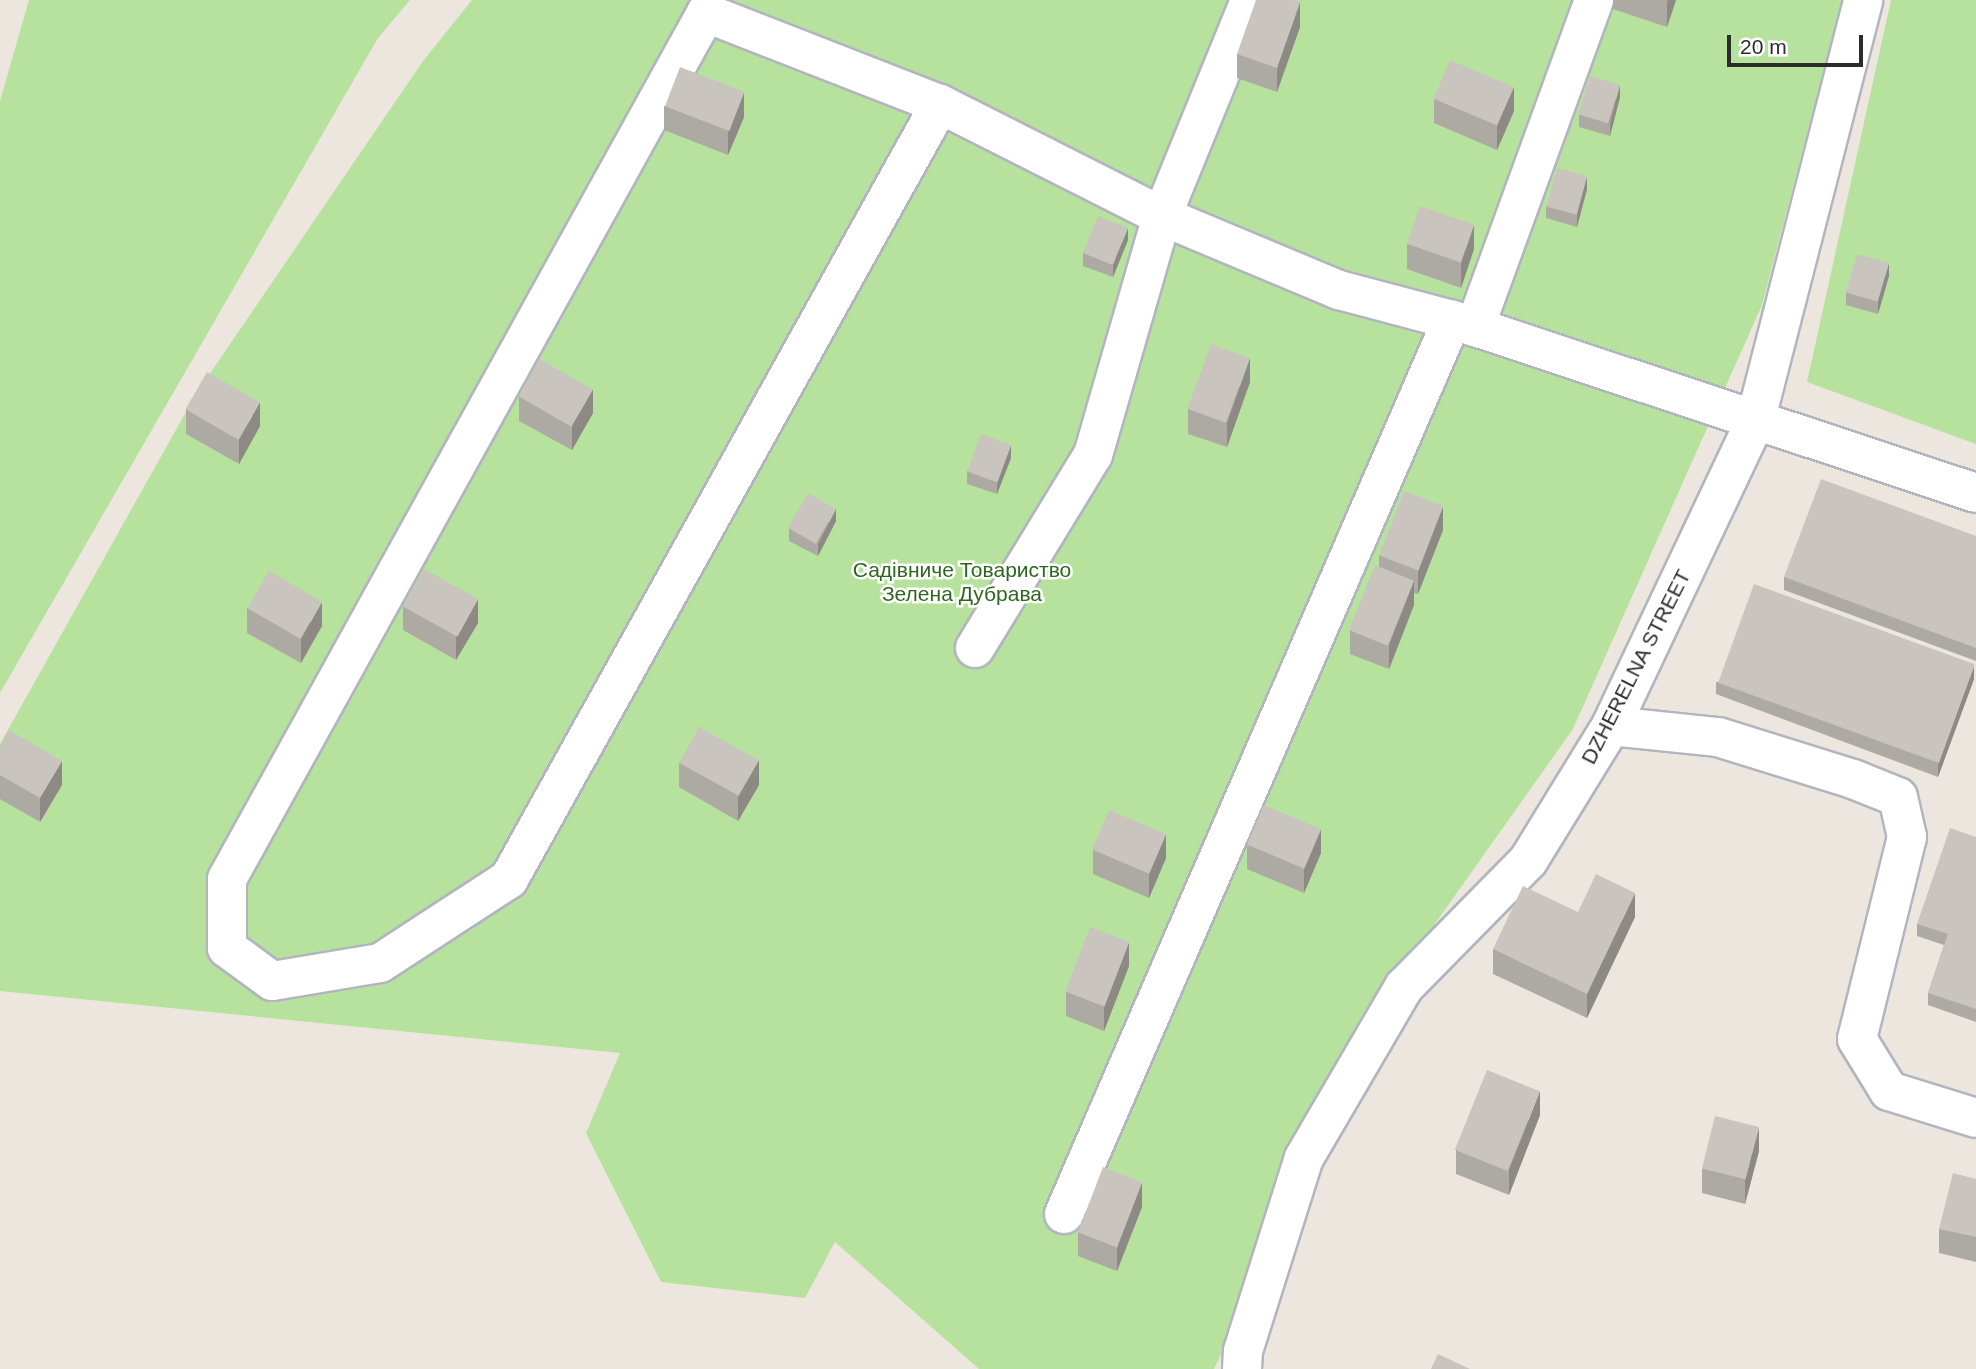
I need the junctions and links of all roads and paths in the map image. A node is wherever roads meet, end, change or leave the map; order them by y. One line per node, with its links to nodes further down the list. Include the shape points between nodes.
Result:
1 (1250, 0): 5 (street)
2 (1594, 0): 6 (street)
3 (1863, 0): 7 (street, DZHERELNA STREET)
4 (940, 104): 4 (street, via 509,879 380,963 272,981 227,948 227,879 706,13); 5 (street)
5 (1162, 216): 6 (street, via 1339,290); 9 (street, via 1093,455)
6 (1464, 324): 7 (street); 12 (street)
7 (1755, 422): 8 (street); 10 (street, DZHERELNA STREET)
8 (1976, 493)
9 (975, 648)
10 (1611, 726): 11 (street, via 1718,737 1898,797 1907,837 1857,1040 1889,1091); 13 (street, DZHERELNA STREET, via 1528,861 1404,987 1304,1158 1243,1351)
11 (1976, 1118)
12 (1063, 1213)
13 (1242, 1369)

